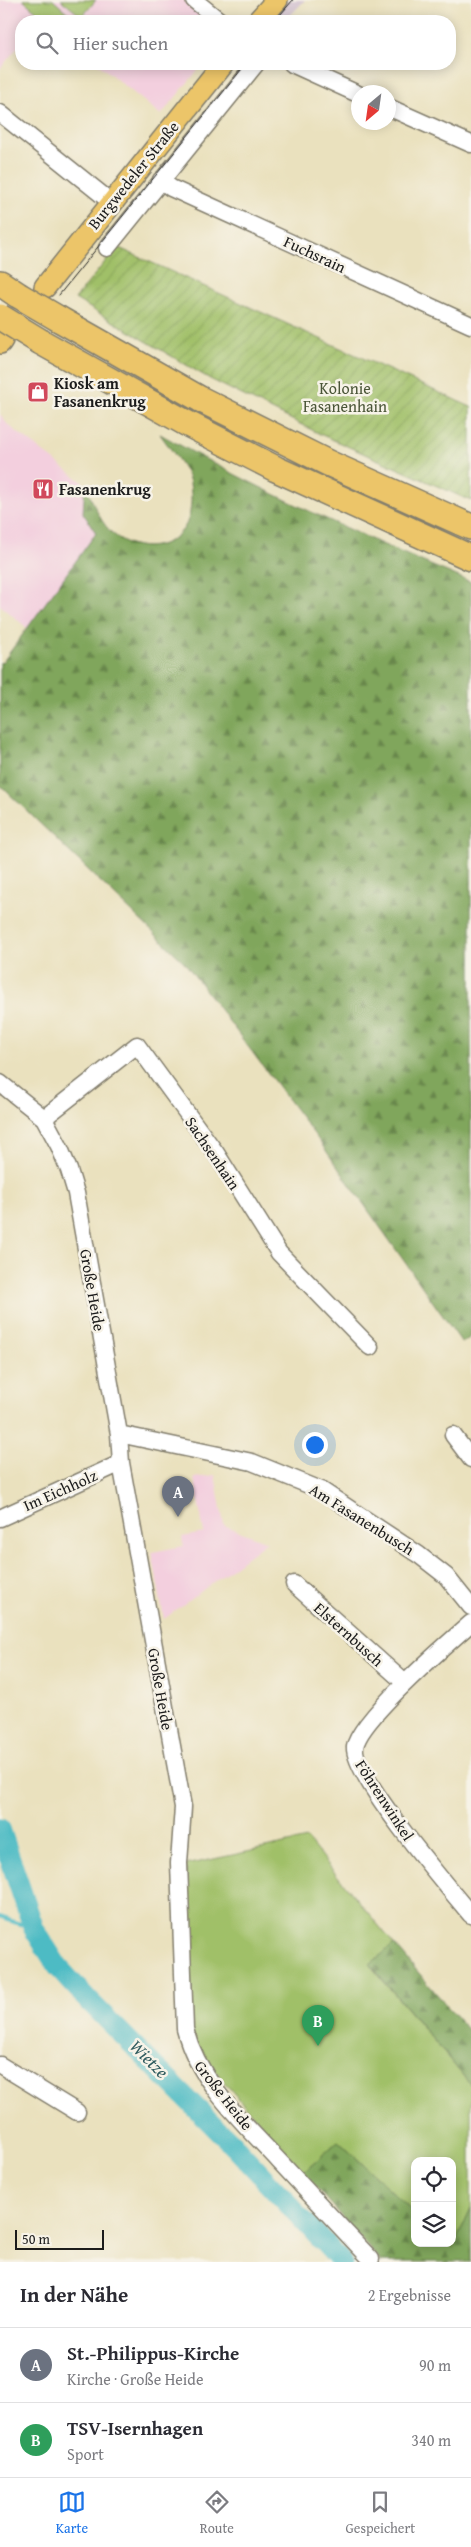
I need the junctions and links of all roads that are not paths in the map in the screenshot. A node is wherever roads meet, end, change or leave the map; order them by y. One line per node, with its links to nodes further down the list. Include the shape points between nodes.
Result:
1 (194, 0): 3 (street)
2 (276, 0): 4 (main road)
3 (213, 15)
4 (263, 15)
5 (218, 70): 13 (main road, Burgwedeler Straße)
6 (251, 70): 12 (street, Burgwedeler Straße)
7 (305, 70): 8 (street)
8 (351, 91)
9 (396, 111): 11 (street)
10 (0, 113): 13 (street)
11 (471, 144)
12 (161, 180): 14 (street, Burgwedeler Straße); 17 (street, Fuchsrain, via 171,188)
13 (111, 202): 15 (main road, Burgwedeler Straße)
14 (107, 248)
15 (45, 287)
16 (9, 289): 19 (highway, bridge, via 200,399 328,463)
17 (471, 325)
18 (1, 333): 20 (highway, bridge, via 40,342 276,469)
19 (471, 528)
20 (471, 558)
21 (0, 1083): 22 (street, Große Heide)
22 (44, 1118): 23 (street, Sachsenhain, via 137,1045 216,1153 279,1253); 24 (street, Große Heide, via 59,1146 76,1193)
23 (370, 1348)
24 (119, 1434): 27 (street, Große Heide); 30 (street, Am Fasanenbusch, via 252,1462 321,1490 420,1555 446,1576)
25 (453, 1435): 26 (street)
26 (471, 1459)
27 (121, 1463): 28 (street, Im Eichholz); 36 (street, Große Heide, via 183,1807 179,1863 185,2029 190,2050 230,2108)
28 (0, 1518)
29 (294, 1584): 32 (street, Elsternbusch)
30 (471, 1607)
31 (471, 1623): 32 (street, Föhrenwinkel)
32 (405, 1683): 33 (street, Föhrenwinkel, via 358,1737 355,1749 357,1762 428,1864)
33 (471, 1915)
34 (0, 2065): 35 (street)
35 (77, 2112)
36 (371, 2260)

